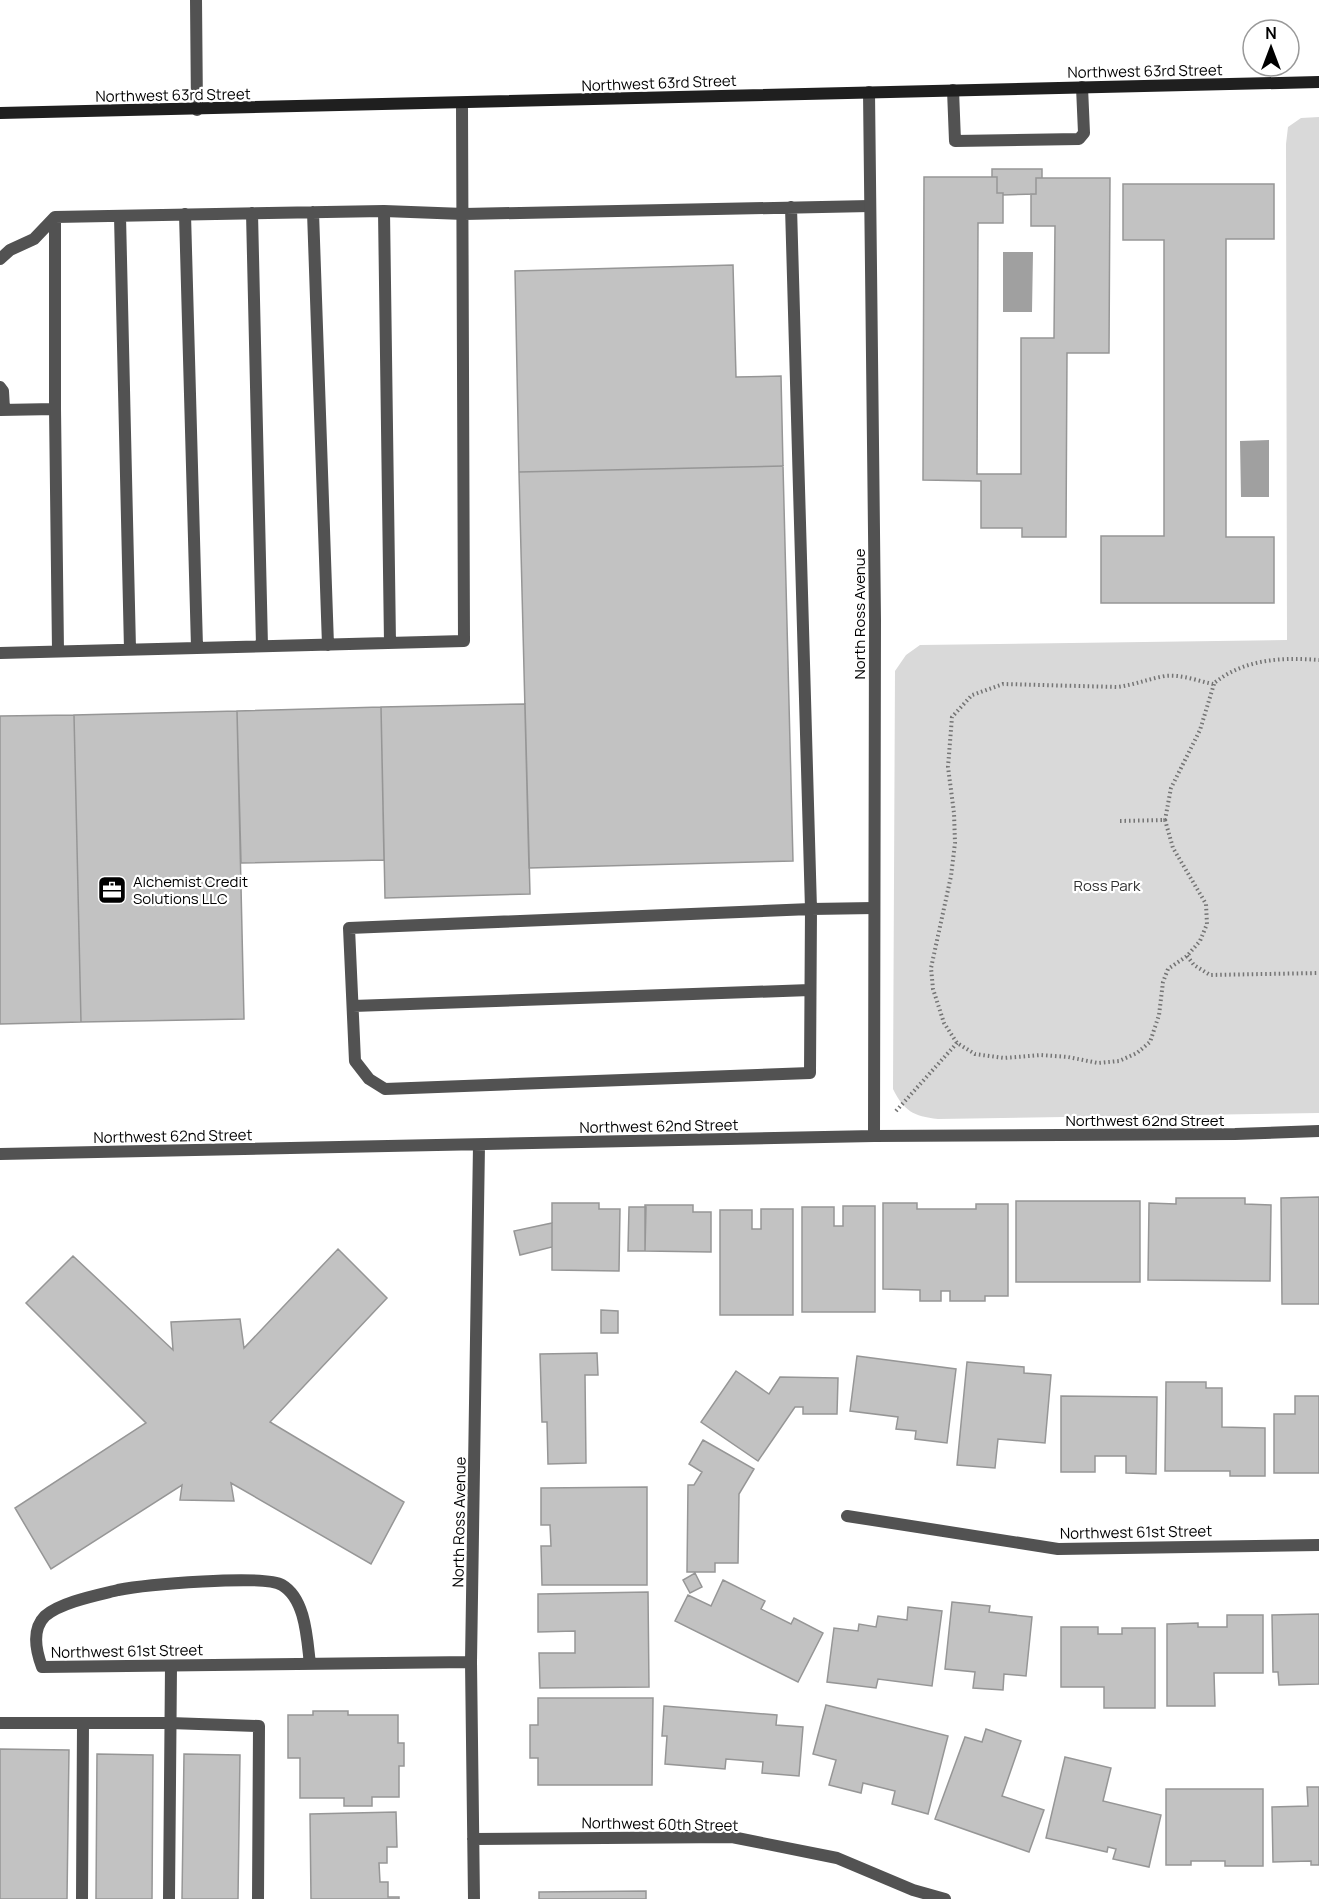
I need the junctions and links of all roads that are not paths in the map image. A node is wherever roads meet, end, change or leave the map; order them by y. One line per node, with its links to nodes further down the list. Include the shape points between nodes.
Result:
1 (196, 0): 7 (street)
2 (1319, 82): 3 (main road, Northwest 63rd Street)
3 (1082, 87): 4 (main road, Northwest 63rd Street); 4 (street, via 1083,133 1079,139 955,141)
4 (952, 90): 5 (main road, Northwest 63rd Street)
5 (869, 92): 6 (main road, Northwest 63rd Street); 9 (street, North Ross Avenue)
6 (462, 104): 7 (main road, Northwest 63rd Street); 15 (street)
7 (197, 110): 8 (main road, Northwest 63rd Street)
8 (0, 113)
9 (870, 206): 10 (street); 29 (street, North Ross Avenue)
10 (791, 207): 15 (street); 30 (street)
11 (384, 211): 12 (street); 15 (street); 22 (street)
12 (313, 212): 13 (street); 23 (street)
13 (252, 213): 14 (street); 24 (street)
14 (185, 214): 16 (street); 25 (street)
15 (464, 214): 22 (street, via 464,641)
16 (120, 216): 17 (street); 26 (street)
17 (55, 217): 18 (street, via 34,239); 21 (street)
18 (0, 259)
19 (0, 387): 20 (street)
20 (2, 409): 21 (street)
21 (55, 409): 27 (street)
22 (390, 643): 23 (street)
23 (328, 645): 24 (street)
24 (262, 646): 25 (street)
25 (197, 647): 26 (street)
26 (130, 649): 27 (street)
27 (58, 651): 28 (street)
28 (0, 653)
29 (874, 908): 30 (street); 34 (street, North Ross Avenue)
30 (811, 909): 31 (street); 32 (street, via 349,928)
31 (810, 990): 32 (street); 32 (street, via 810,1073 419,1088 385,1089 369,1079 355,1061)
32 (353, 1006)
33 (1319, 1131): 34 (street, Northwest 62nd Street)
34 (874, 1136): 35 (street, Northwest 62nd Street)
35 (479, 1145): 36 (street, Northwest 62nd Street); 39 (street, North Ross Avenue)
36 (0, 1154)
37 (847, 1516): 38 (street, Northwest 61st Street, via 1058,1549)
38 (1319, 1545)
39 (471, 1662): 40 (street, Northwest 61st Street); 45 (street, North Ross Avenue)
40 (310, 1664): 41 (street, Northwest 61st Street); 41 (street, Northwest 61st Street, via 306,1622 293,1596 272,1581 218,1581 120,1590 59,1607 44,1617 36,1632 42,1667)
41 (171, 1666): 44 (street)
42 (0, 1723): 43 (street)
43 (84, 1723): 44 (street); 46 (street)
44 (170, 1724): 47 (street); 48 (street, via 259,1726)
45 (474, 1839): 49 (street, North Ross Avenue); 50 (street, Northwest 60th Street, via 732,1837 837,1858)
46 (82, 1899)
47 (169, 1899)
48 (258, 1899)
49 (474, 1899)
50 (945, 1899)

